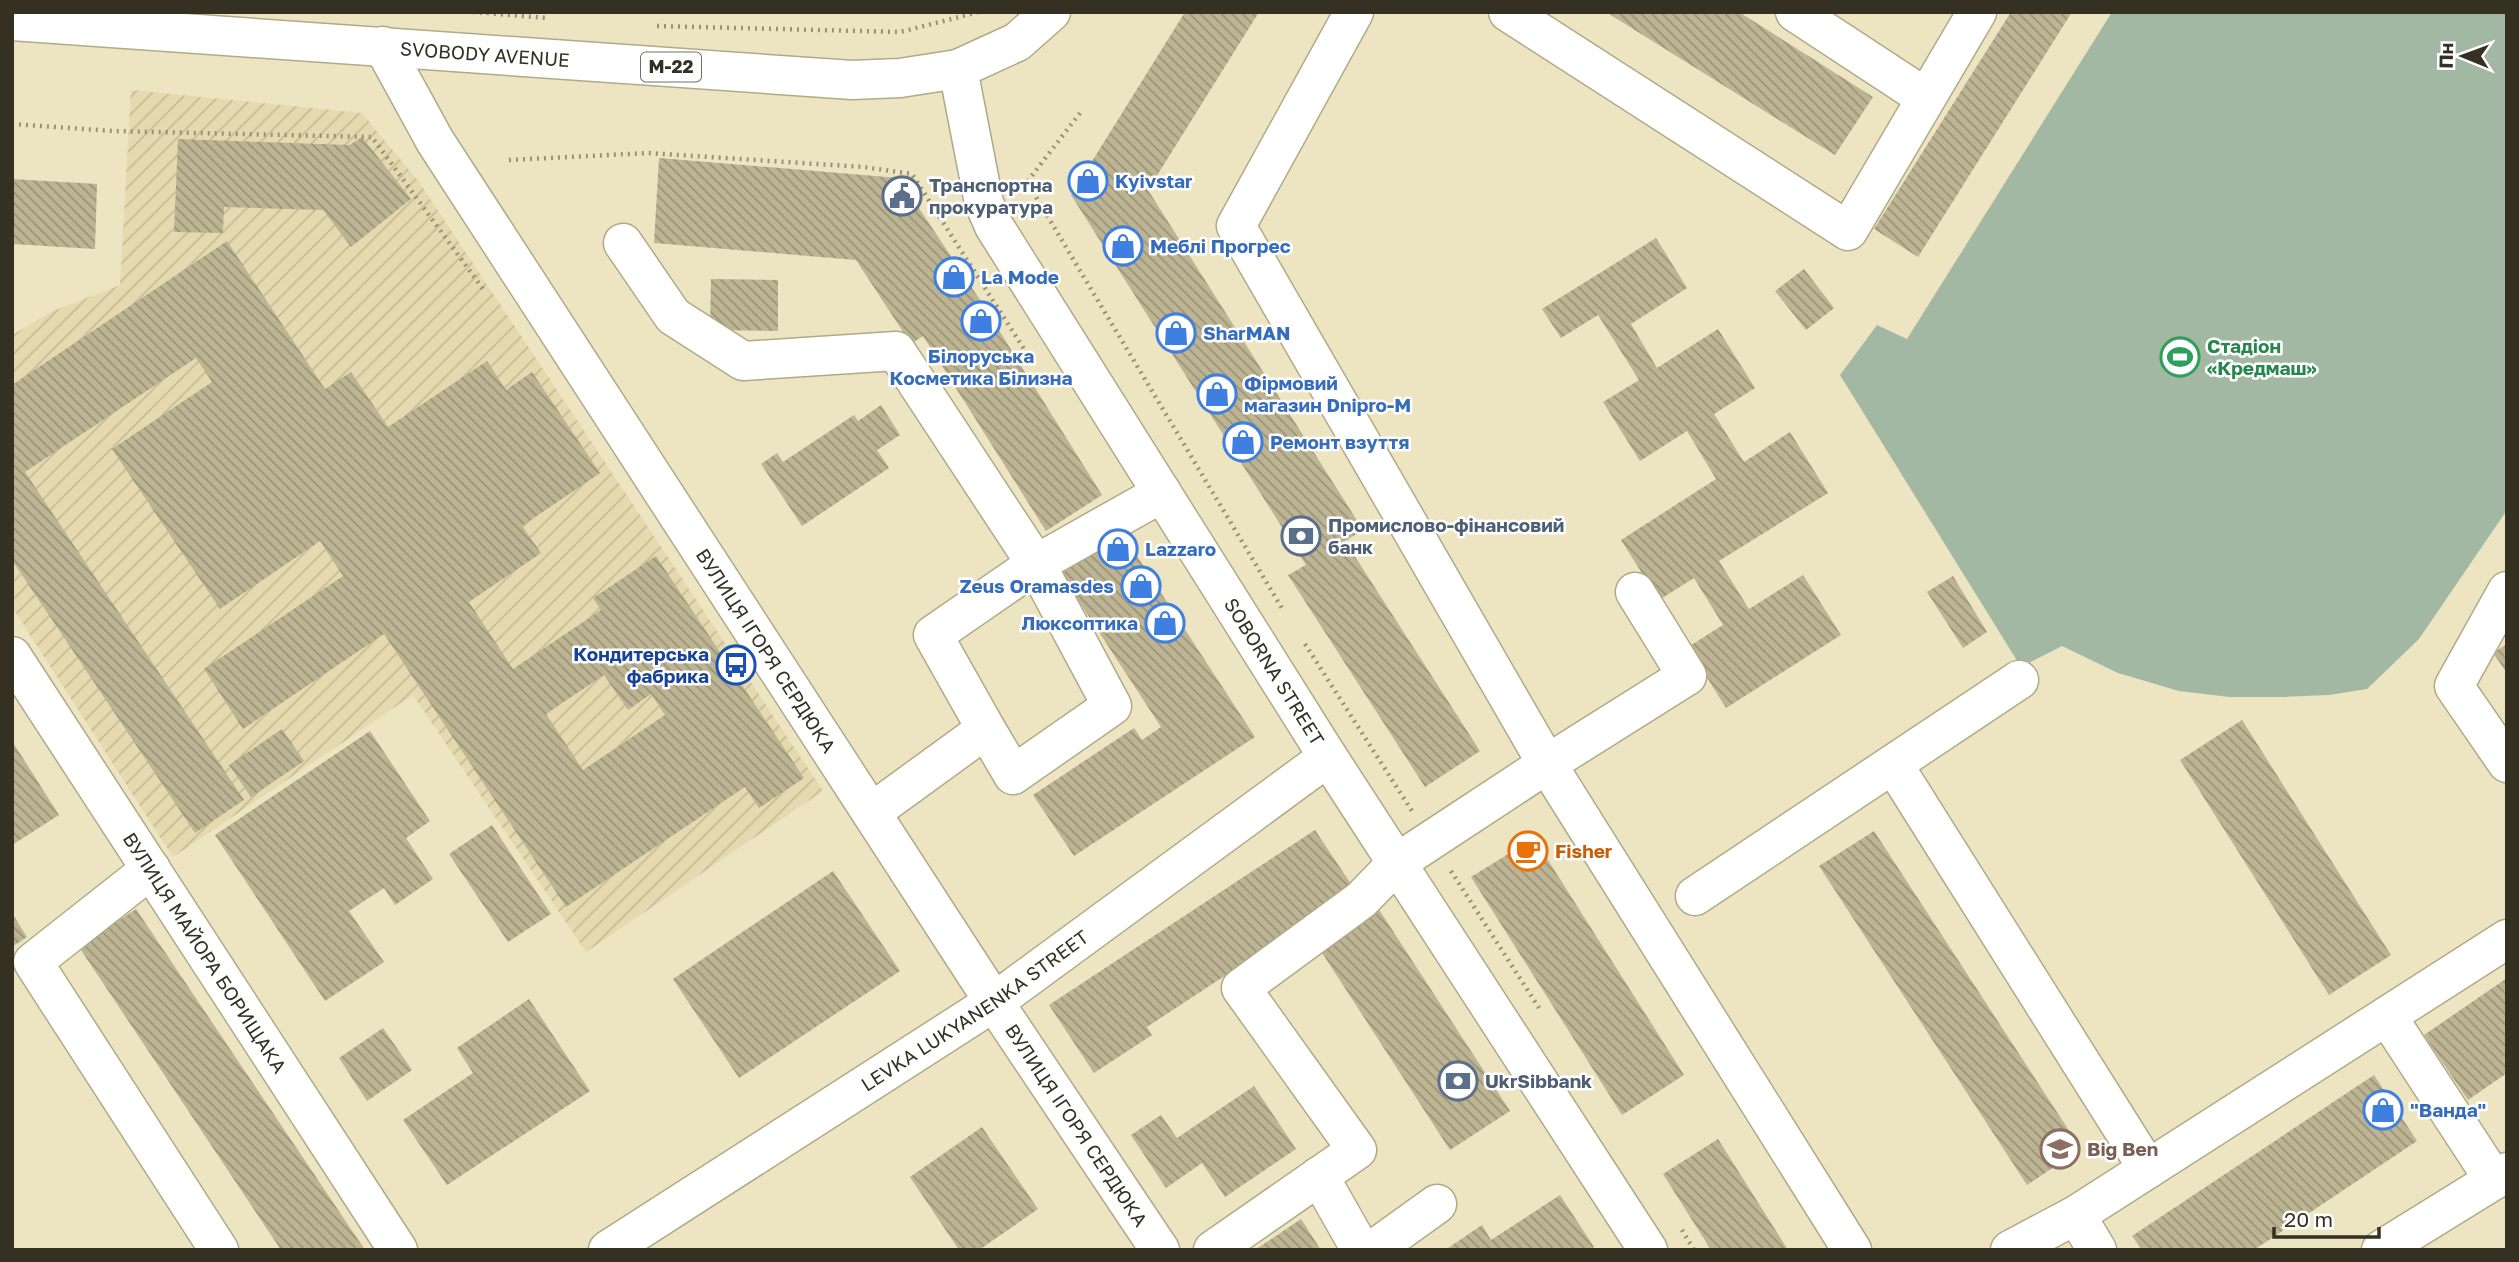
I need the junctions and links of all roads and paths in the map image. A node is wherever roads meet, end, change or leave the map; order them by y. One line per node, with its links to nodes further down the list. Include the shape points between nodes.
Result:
1 (473, 12): 8 (path)
2 (979, 12): 11 (path, via 901,32)
3 (1051, 12): 13 (main road, М-22, via 1017,42)
4 (1354, 12): 32 (main road, via 1236,226)
5 (1508, 12): 14 (main road, via 1848,230)
6 (1795, 12): 14 (main road)
7 (1977, 12): 14 (main road)
8 (554, 19)
9 (12, 21): 10 (main road, SVOBODY AVENUE / М-22)
10 (150, 21): 12 (main road, SVOBODY AVENUE / М-22)
11 (648, 26)
12 (383, 46): 13 (main road, SVOBODY AVENUE / М-22, via 852,80); 34 (main road, ВУЛИЦЯ ІГОРЯ СЕРДЮКА, via 435,141)
13 (958, 69): 21 (main road, SOBORNA STREET, via 984,203 994,226)
14 (1926, 98)
15 (1080, 113): 25 (path, via 1027,183)
16 (12, 124): 20 (path, via 372,137)
17 (509, 160): 18 (path, via 648,153)
18 (863, 167)
19 (624, 243): 22 (main road, via 674,316 743,360 896,351)
20 (489, 296)
21 (1162, 493): 22 (main road); 30 (main road, SOBORNA STREET)
22 (1036, 564): 29 (main road, via 933,635); 29 (main road, via 1112,706 1013,775)
23 (2507, 591): 31 (main road, via 2454,686)
24 (1635, 592): 32 (main road, via 1687,676)
25 (1288, 619)
26 (1303, 642): 35 (path)
27 (12, 656): 37 (main road, ВУЛИЦЯ МАЙОРА БОРИЩАКА)
28 (2018, 680): 33 (main road)
29 (986, 729): 34 (main road)
30 (1328, 757): 36 (main road, SOBORNA STREET); 40 (main road, LEVKA LUKYANENKA STREET)
31 (2507, 763)
32 (1547, 764): 35 (main road); 58 (main road)
33 (1893, 764): 38 (main road); 43 (main road)
34 (872, 812): 40 (main road, ВУЛИЦЯ ІГОРЯ СЕРДЮКА)
35 (1431, 841): 36 (main road); 41 (path)
36 (1398, 862): 44 (main road, via 1361,901 1241,988 1357,1150); 56 (main road, SOBORNA STREET)
37 (151, 869): 49 (main road, via 33,962); 50 (main road, ВУЛИЦЯ МАЙОРА БОРИЩАКА)
38 (1695, 896)
39 (2507, 939): 42 (main road)
40 (994, 1002): 51 (main road, LEVKA LUKYANENKA STREET); 52 (main road, ВУЛИЦЯ ІГОРЯ СЕРДЮКА)
41 (1544, 1016)
42 (2387, 1016): 43 (main road); 45 (main road)
43 (2148, 1169): 47 (main road)
44 (1319, 1176): 53 (main road); 54 (main road)
45 (2500, 1176): 61 (main road)
46 (1437, 1204): 55 (main road)
47 (2076, 1215): 59 (main road); 60 (main road)
48 (1679, 1226): 57 (path)
49 (219, 1250)
50 (398, 1250)
51 (608, 1250)
52 (1160, 1250)
53 (1213, 1250)
54 (1361, 1250)
55 (1373, 1250)
56 (1648, 1250)
57 (1695, 1250)
58 (1852, 1250)
59 (2010, 1250)
60 (2097, 1250)
61 (2381, 1250)

